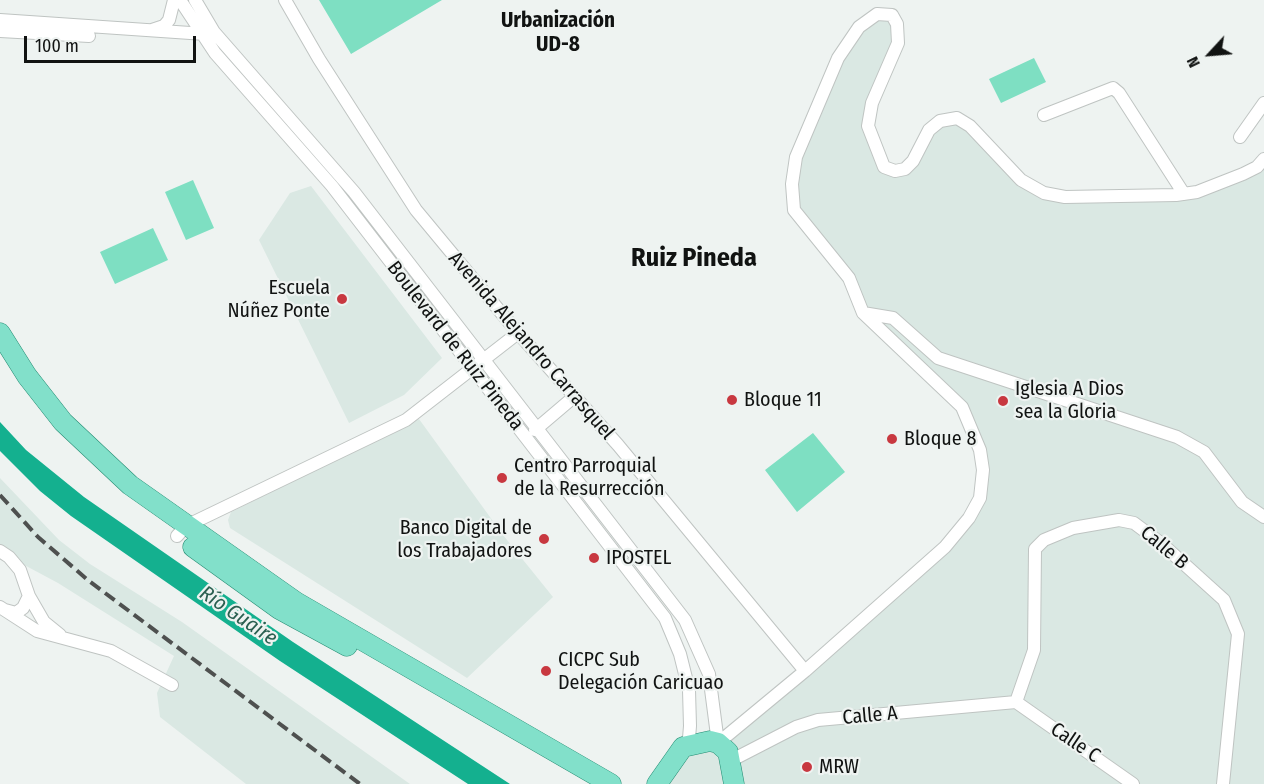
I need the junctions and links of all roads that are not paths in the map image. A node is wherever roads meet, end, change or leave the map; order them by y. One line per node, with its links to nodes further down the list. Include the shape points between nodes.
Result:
1 (174, 0): 7 (street, via 173,12 164,26)
2 (180, 0): 8 (street, Boulevard de Ruiz Pineda)
3 (195, 0): 8 (street, Boulevard de Ruiz Pineda)
4 (285, 0): 16 (street, Avenida Alejandro Carrasquel, via 416,210)
5 (0, 20): 7 (street)
6 (0, 31): 8 (street)
7 (145, 32): 8 (street)
8 (207, 36): 18 (street, Boulevard de Ruiz Pineda, via 339,173); 19 (street, Boulevard de Ruiz Pineda, via 332,186)
9 (1264, 103): 11 (street)
10 (1044, 115): 13 (street, via 1113,88)
11 (1240, 137)
12 (1264, 159): 13 (street, via 1243,174)
13 (1184, 194): 14 (street, via 1065,197 1044,193 1021,180 970,126 957,118 940,121 929,130 905,169 884,167 868,126 872,103 898,43 897,24 892,15 877,14 859,27 838,58 796,157 792,184 794,210 849,278)
14 (863, 313): 22 (street, via 893,318 939,358 1178,437 1204,452 1242,502); 28 (street, via 962,407 980,450 980,498 945,547)
15 (0, 333): 23 (main road, via 27,376 79,440)
16 (518, 333): 18 (street); 20 (street, Avenida Alejandro Carrasquel)
17 (0, 357): 23 (main road, via 38,411 74,451)
18 (483, 360): 19 (street); 21 (street, Boulevard de Ruiz Pineda)
19 (472, 370): 23 (street, via 406,420); 32 (street, Boulevard de Ruiz Pineda, via 665,618 689,690 689,738)
20 (575, 396): 21 (street); 28 (street, Avenida Alejandro Carrasquel)
21 (535, 430): 31 (street, Boulevard de Ruiz Pineda, via 685,620 709,674)
22 (1264, 517)
23 (182, 531): 35 (main road, via 296,602)
24 (0, 551): 25 (street, via 21,570)
25 (29, 596): 26 (street, via 16,613); 27 (street, via 44,622)
26 (1, 608): 27 (street, via 37,631)
27 (65, 639): 29 (street, via 111,651)
28 (805, 671): 31 (street)
29 (172, 685)
30 (1016, 702): 33 (street, Calle A, via 818,720); 37 (street, Calle C); 38 (street, Calle B, via 1034,650 1035,549 1044,540 1073,528 1119,520 1134,523 1224,600 1238,634)
31 (718, 743): 32 (main road); 33 (main road)
32 (682, 747): 34 (main road)
33 (732, 760): 36 (main road)
34 (664, 780)
35 (611, 784)
36 (735, 784)
37 (1133, 784)
38 (1223, 784)

